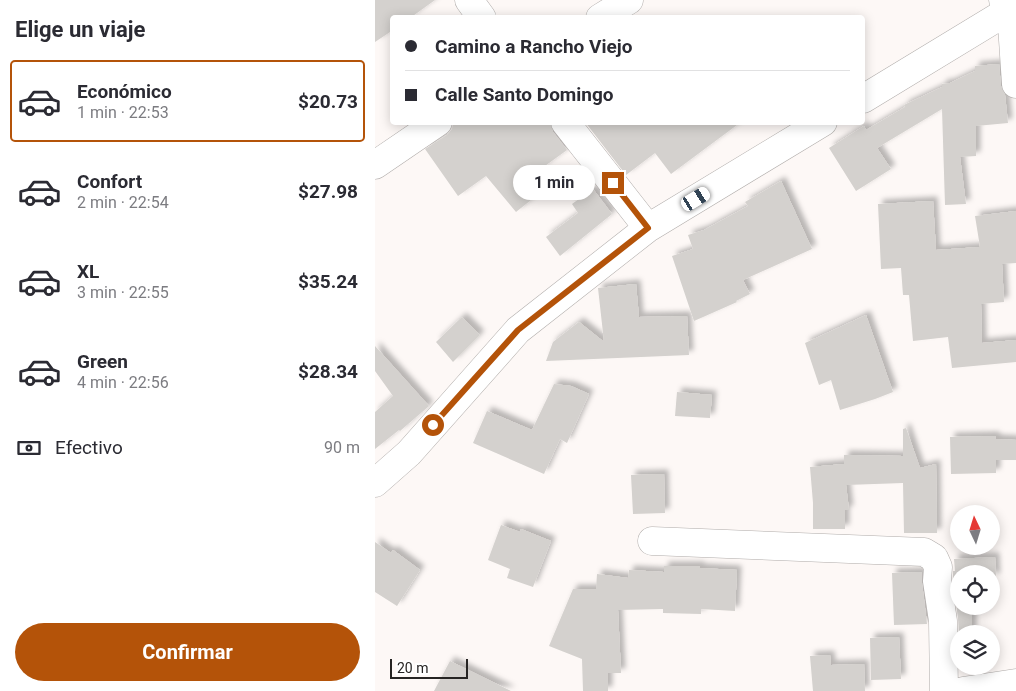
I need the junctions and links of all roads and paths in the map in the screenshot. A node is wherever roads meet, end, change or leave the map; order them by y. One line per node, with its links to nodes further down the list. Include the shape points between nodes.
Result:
1 (469, 0): 4 (street)
2 (629, 0): 5 (street)
3 (1010, 5): 6 (street); 7 (street)
4 (481, 15)
5 (605, 15)
6 (1016, 84)
7 (865, 98)
8 (434, 125): 11 (street)
9 (567, 125): 12 (street)
10 (818, 125): 12 (street)
11 (375, 165)
12 (648, 228): 13 (street, via 518,330 409,453)
13 (375, 483)
14 (652, 541): 16 (street, via 924,552 934,558 938,567)
15 (1016, 683): 17 (street)
16 (944, 691)
17 (963, 691)

